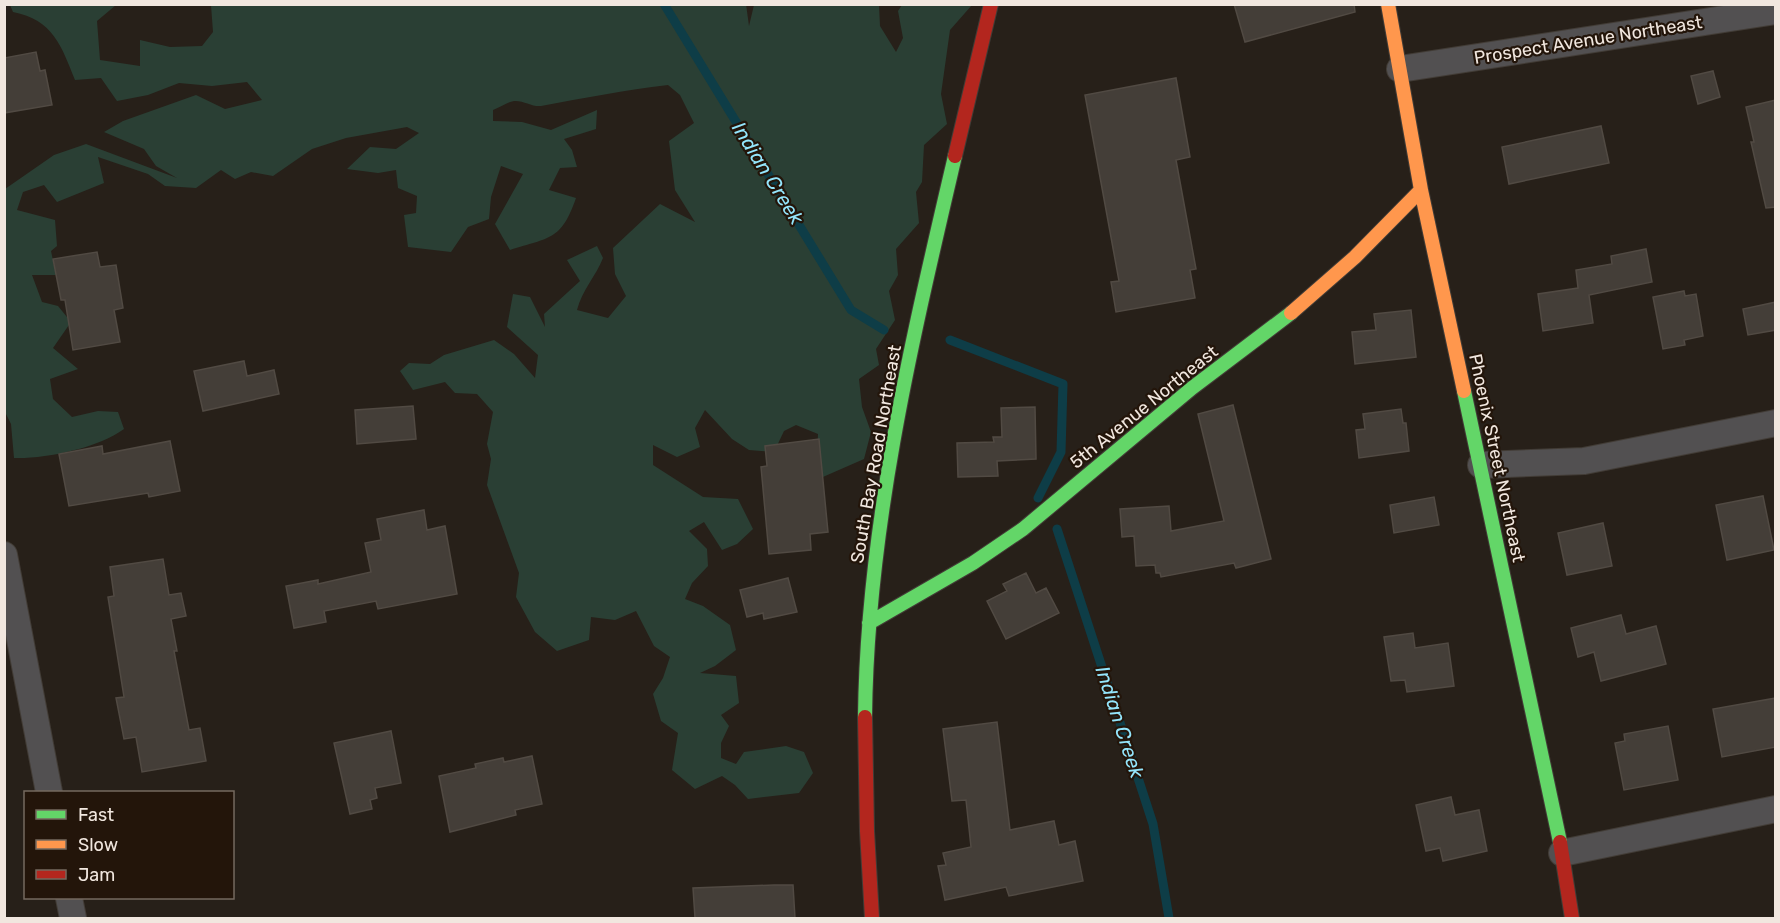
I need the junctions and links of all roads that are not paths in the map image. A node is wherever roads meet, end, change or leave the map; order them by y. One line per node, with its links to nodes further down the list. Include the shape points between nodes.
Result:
1 (992, 4): 9 (street, South Bay Road Northeast, via 927,276 890,462)
2 (1388, 4): 4 (street, Phoenix Street Northeast)
3 (1776, 11): 4 (street, Prospect Avenue Northeast)
4 (1400, 69): 5 (street, Phoenix Street Northeast)
5 (1421, 190): 7 (street, Phoenix Street Northeast); 9 (street, 5th Avenue Northeast, via 1303,304 1192,388 1023,530)
6 (1776, 423): 7 (street, via 1584,461)
7 (1481, 465): 12 (street, Phoenix Street Northeast)
8 (4, 555): 10 (street)
9 (869, 623): 15 (street, South Bay Road Northeast, via 864,691 865,830)
10 (49, 791)
11 (1776, 809): 12 (street)
12 (1562, 854): 16 (street, Phoenix Street Northeast)
13 (69, 899): 14 (street)
14 (73, 918)
15 (872, 918)
16 (1572, 918)

